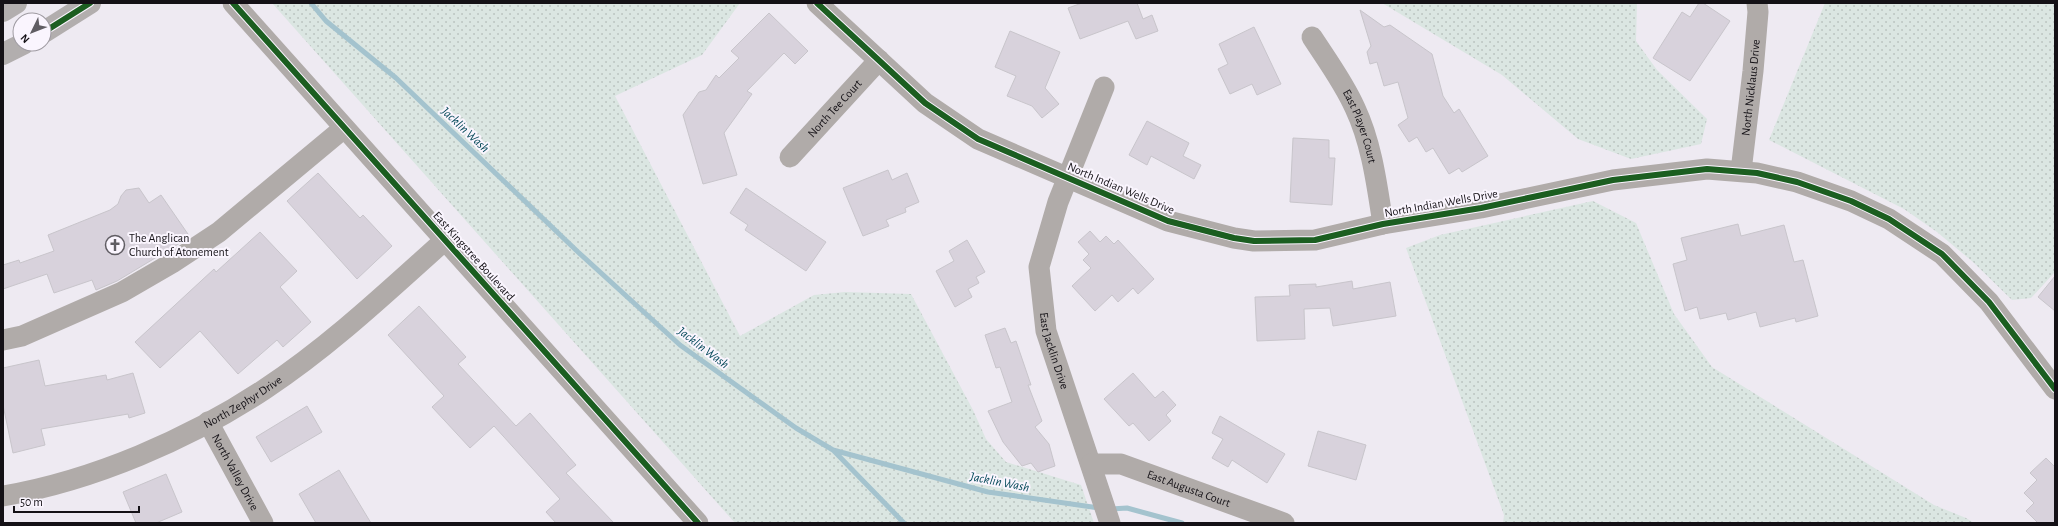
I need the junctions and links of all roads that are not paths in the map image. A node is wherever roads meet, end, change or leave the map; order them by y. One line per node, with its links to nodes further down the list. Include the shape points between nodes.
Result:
1 (16, 3): 6 (main road)
2 (90, 3): 7 (main road)
3 (233, 3): 13 (street, East Kingstree Boulevard)
4 (817, 3): 11 (street, North Indian Wells Drive)
5 (1757, 3): 15 (street, North Nicklaus Drive, via 1754,71)
6 (3, 10)
7 (52, 27)
8 (1312, 37): 17 (street, East Player Court, via 1344,84 1356,109 1366,136)
9 (12, 50): 10 (main road)
10 (3, 54)
11 (878, 60): 14 (street, North Tee Court); 16 (street, North Indian Wells Drive, via 925,103 978,139)
12 (1104, 87): 16 (street, East Jacklin Drive)
13 (344, 128): 18 (street, East Kingstree Boulevard); 19 (street, via 219,232 172,263 122,292 22,336)
14 (790, 157)
15 (1741, 171): 17 (street, North Indian Wells Drive, via 1707,169 1624,178 1482,208); 20 (street, North Indian Wells Drive, via 1797,182 1851,201 1889,219 1942,254 1989,302)
16 (1068, 176): 17 (street, North Indian Wells Drive, via 1168,221 1234,238 1261,242 1315,240); 22 (street, East Jacklin Drive, via 1039,267 1046,331)
17 (1383, 224)
18 (445, 240): 21 (street, North Zephyr Drive, via 319,349 264,389); 25 (street, East Kingstree Boulevard)
19 (3, 340)
20 (2055, 389)
21 (208, 422): 23 (street, North Zephyr Drive, via 132,459 37,490); 24 (street, North Valley Drive)
22 (1090, 464): 26 (street, East Jacklin Drive); 27 (street, East Augusta Court, via 1121,464)
23 (3, 496)
24 (263, 523)
25 (698, 523)
26 (1110, 523)
27 (1284, 523)

